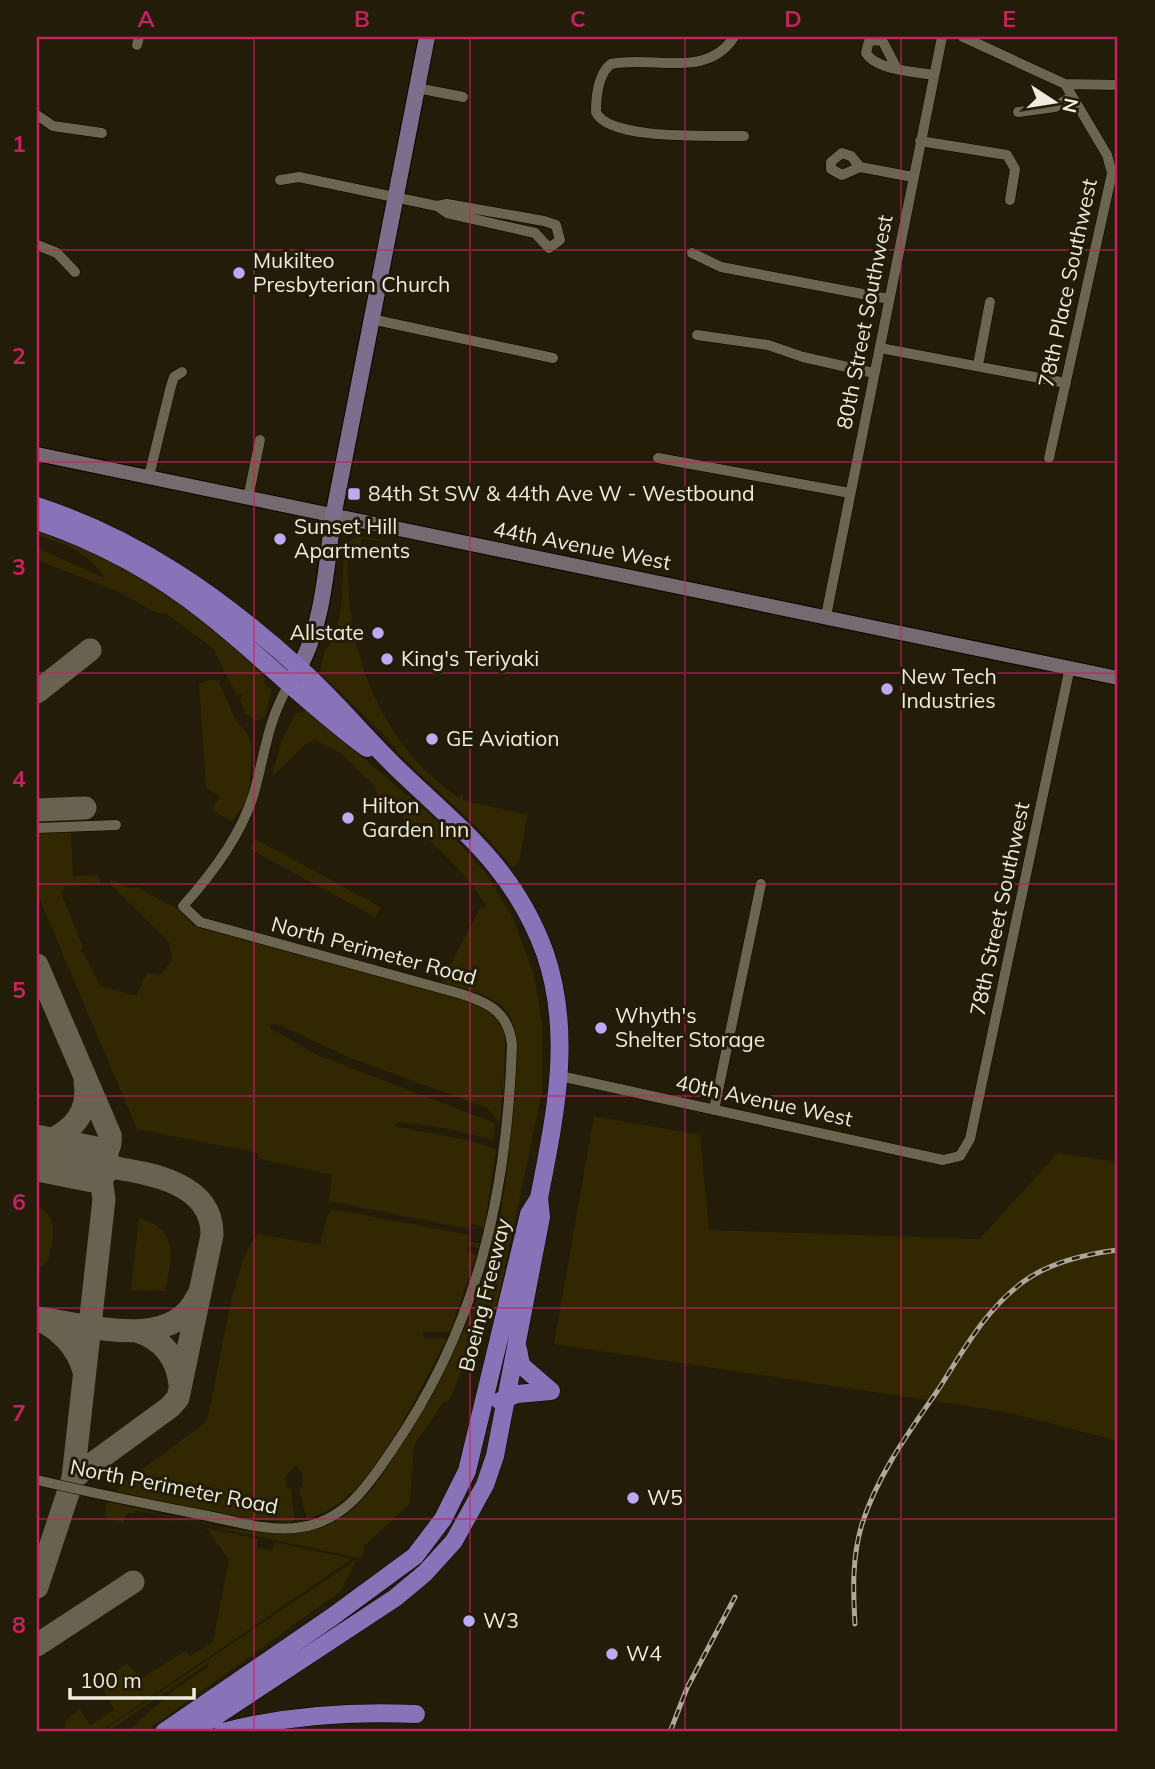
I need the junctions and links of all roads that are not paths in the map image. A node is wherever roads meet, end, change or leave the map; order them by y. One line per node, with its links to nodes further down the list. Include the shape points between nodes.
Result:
1 (427, 37): 9 (main road)
2 (734, 37): 15 (street, via 725,49 701,62 611,64 603,70 596,112 604,123 662,135)
3 (942, 37): 6 (street, 80th Street Southwest)
4 (963, 37): 7 (street)
5 (896, 67): 6 (street)
6 (934, 75): 16 (street, 80th Street Southwest)
7 (1065, 84): 8 (street); 10 (street, 78th Place Southwest)
8 (1118, 85)
9 (417, 88): 11 (street); 20 (main road)
10 (1072, 96): 12 (street, via 1055,107); 35 (street, 78th Place Southwest, via 1107,155 1112,173)
11 (463, 97)
12 (1018, 112)
13 (37, 115): 14 (street, via 53,126)
14 (102, 133)
15 (744, 136)
16 (920, 141): 18 (street, 80th Street Southwest); 21 (street, via 1007,155 1015,169)
17 (860, 167): 18 (street)
18 (913, 177): 26 (street, 80th Street Southwest)
19 (280, 180): 20 (street, via 299,177)
20 (395, 197): 22 (street); 28 (main road)
21 (1010, 200)
22 (437, 206): 22 (street, via 544,221 556,225 560,240 549,248 535,233 447,213)
23 (37, 245): 25 (street, via 57,253)
24 (692, 253): 26 (street, via 721,267)
25 (75, 272)
26 (889, 299): 30 (street, 80th Street Southwest)
27 (990, 302): 32 (street)
28 (371, 319): 31 (street); 44 (main road)
29 (697, 335): 34 (street, via 768,345)
30 (880, 348): 32 (street); 34 (street, 80th Street Southwest)
31 (553, 358)
32 (978, 365): 35 (street)
33 (182, 372): 40 (street, via 171,386)
34 (874, 373): 41 (street, 80th Street Southwest)
35 (1066, 383): 39 (street, 78th Place Southwest)
36 (260, 440): 42 (street)
37 (37, 454): 40 (street, 44th Avenue West)
38 (658, 458): 41 (street)
39 (1049, 458)
40 (149, 476): 42 (street, 44th Avenue West)
41 (850, 493): 46 (street, 80th Street Southwest)
42 (247, 498): 44 (street, 44th Avenue West)
43 (37, 506): 48 (highway, via 134,545 183,574)
44 (333, 517): 46 (street, 44th Avenue West); 48 (main road, via 321,597)
45 (37, 521): 50 (highway, via 102,546 163,582 227,630)
46 (826, 616): 47 (street, 44th Avenue West)
47 (1069, 667): 49 (street, 44th Avenue West); 57 (street, 78th Street Southwest, via 970,1139)
48 (300, 668): 50 (main road); 51 (highway)
49 (1118, 678)
50 (288, 686): 51 (highway); 62 (street, North Perimeter Road, via 268,727 246,813 209,877 183,906 200,922 458,993 498,1010 511,1032 510,1094 500,1192 475,1290 429,1392 368,1485 329,1518 301,1527 256,1526)
51 (401, 772): 55 (highway, via 471,835 516,893 554,983)
52 (116, 825): 53 (street)
53 (37, 828)
54 (761, 884): 56 (street)
55 (560, 1076): 56 (street, 40th Avenue West); 58 (highway)
56 (714, 1110): 57 (street, 40th Avenue West, via 943,1160)
57 (960, 1156)
58 (539, 1198): 59 (highway, Boeing Freeway, via 541,1217); 61 (highway, Boeing Freeway, via 529,1214)
59 (517, 1344): 60 (highway, Boeing Freeway); 60 (highway, via 521,1365 551,1391)
60 (508, 1396): 61 (highway, via 489,1411); 65 (highway, Boeing Freeway, via 485,1485 454,1541 425,1573 308,1658)
61 (467, 1471): 64 (highway, Boeing Freeway, via 430,1539 394,1574)
62 (37, 1480)
63 (416, 1714): 66 (highway, via 329,1712)
64 (164, 1732)
65 (192, 1732)
66 (223, 1732)

